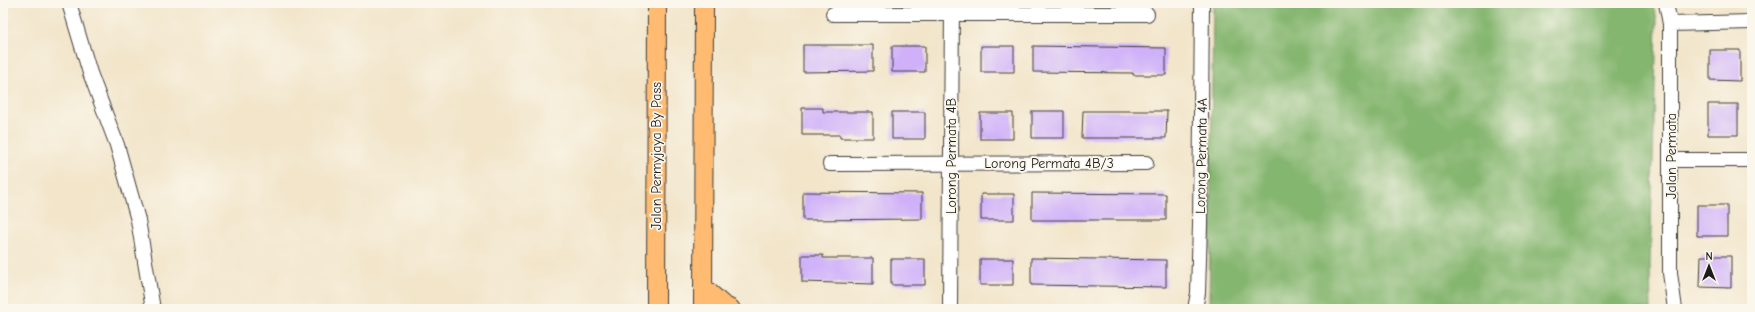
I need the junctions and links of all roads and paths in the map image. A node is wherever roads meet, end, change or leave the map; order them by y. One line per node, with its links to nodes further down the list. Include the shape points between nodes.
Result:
1 (69, 3): 17 (street, via 90,74 117,145 138,220)
2 (657, 3): 18 (main road, Jalan Permyjaya By Pass)
3 (704, 3): 16 (main road)
4 (1202, 3): 22 (street, Lorong Permata 4A, via 1200,225 1198,293)
5 (1666, 3): 10 (street, Jalan Permata)
6 (952, 8): 7 (street); 8 (street); 15 (street, Lorong Permata 4B)
7 (833, 14)
8 (1147, 14)
9 (1752, 22): 10 (street)
10 (1670, 24): 11 (street, Jalan Permata)
11 (1671, 160): 12 (street); 23 (street, Jalan Permata, via 1670,273)
12 (1752, 160)
13 (1146, 163): 15 (street, Lorong Permata 4B/3)
14 (830, 164): 15 (street, Lorong Permata 4B/3)
15 (951, 164): 21 (street, Lorong Permata 4B)
16 (703, 287): 19 (main road); 20 (main road)
17 (153, 309)
18 (656, 309)
19 (703, 309)
20 (731, 309)
21 (950, 309)
22 (1195, 309)
23 (1675, 309)

